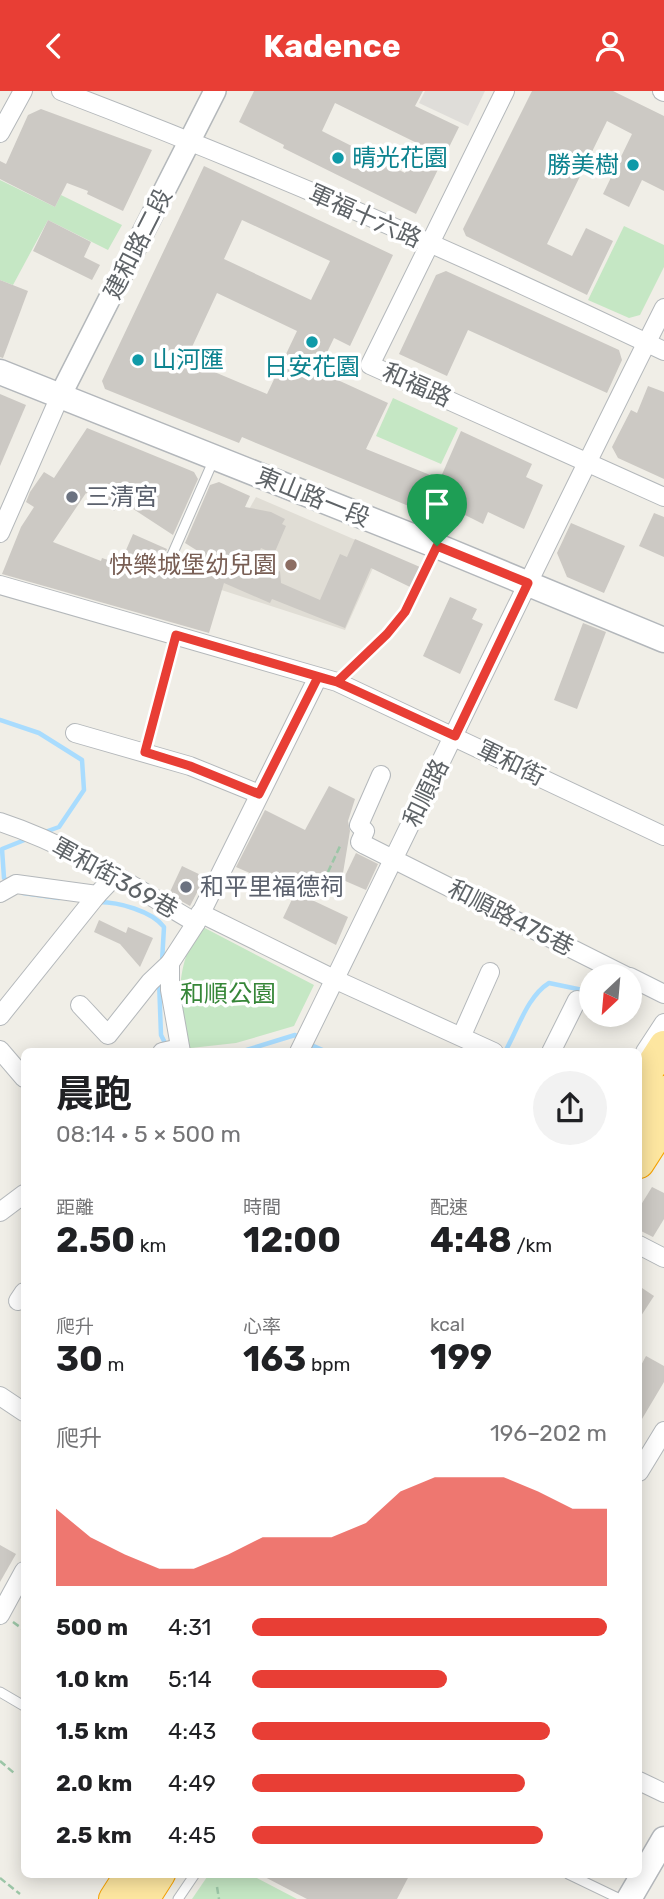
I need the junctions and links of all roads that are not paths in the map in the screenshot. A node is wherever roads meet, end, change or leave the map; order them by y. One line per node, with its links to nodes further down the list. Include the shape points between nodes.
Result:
1 (23, 91): 5 (street)
2 (61, 91): 6 (street, 軍福十六路)
3 (215, 91): 6 (street, 建和路二段)
4 (505, 91): 7 (street, 和福路)
5 (0, 133)
6 (191, 140): 7 (street, 軍福十六路); 12 (street, 建和路二段)
7 (429, 244): 9 (street, 軍福十六路); 14 (street, 和福路, via 370,365)
8 (664, 308): 9 (street, 和順路)
9 (646, 343): 10 (street, 軍福十六路); 14 (street, 和順路)
10 (664, 351)
11 (0, 372): 12 (main road, 東山路一段)
12 (60, 396): 13 (main road, 東山路一段); 16 (street)
13 (214, 457): 17 (main road, 東山路一段); 18 (lane)
14 (586, 460): 15 (street, 和福路); 19 (street, 和順路)
15 (664, 496)
16 (0, 534)
17 (437, 546): 19 (main road, 東山路一段); 24 (lane, via 405,612)
18 (165, 571)
19 (528, 583): 22 (main road, 東山路一段); 26 (street, 和順路)
20 (0, 585): 21 (street, 軍和街)
21 (176, 635): 23 (street, 軍和街); 27 (lane)
22 (664, 640)
23 (318, 677): 24 (street, 軍和街); 29 (street)
24 (337, 682): 26 (street, 軍和街)
25 (75, 733): 27 (street)
26 (455, 736): 31 (street, 軍和街); 32 (street, 和順路)
27 (145, 752): 29 (street)
28 (381, 775): 32 (street, 和順路475巷, via 359,825 365,831 360,842)
29 (259, 794): 36 (street)
30 (0, 823): 33 (street, 軍和街369巷, via 41,837)
31 (664, 836)
32 (394, 859): 37 (street, 和順路475巷); 40 (street, 和順路)
33 (115, 876): 35 (street); 36 (street, 軍和街369巷)
34 (0, 893): 35 (street, via 16,884)
35 (93, 901): 45 (street)
36 (198, 918): 38 (street); 40 (street, 軍和街369巷)
37 (603, 964)
38 (168, 966): 44 (street, via 108,1035); 49 (street)
39 (490, 972): 47 (street)
40 (334, 979): 47 (street, 軍和街369巷); 50 (street, 和順路)
41 (642, 983): 42 (street, 和順路475巷)
42 (664, 994)
43 (577, 1000): 52 (street)
44 (79, 1005)
45 (0, 1016)
46 (664, 1023): 54 (street)
47 (461, 1035): 51 (street, 軍和街369巷)
48 (664, 1046): 56 (highway)
49 (176, 1048)
50 (300, 1048)
51 (486, 1048)
52 (553, 1048)
53 (0, 1050): 55 (street)
54 (642, 1056)
55 (21, 1074)
56 (642, 1080)
57 (664, 1091): 60 (highway)
58 (664, 1108): 61 (street)
59 (664, 1124): 62 (highway)
60 (642, 1125)
61 (642, 1142)
62 (642, 1158)
63 (21, 1197): 64 (street)
64 (0, 1212)
65 (642, 1247): 66 (street)
66 (664, 1258)
67 (0, 1396): 68 (street)
68 (21, 1410)
69 (664, 1431): 70 (street)
70 (642, 1467)
71 (21, 1576): 72 (street)
72 (0, 1614)
73 (0, 1692): 74 (lane)
74 (21, 1704)
75 (642, 1782): 76 (street)
76 (664, 1793)
77 (664, 1839): 78 (main road)
78 (642, 1877)
79 (114, 1878): 87 (street)
80 (127, 1878): 88 (highway)
81 (157, 1878): 89 (highway)
82 (168, 1878): 90 (street)
83 (179, 1878): 91 (highway)
84 (192, 1878): 92 (lane)
85 (576, 1878): 93 (lane)
86 (641, 1878): 94 (main road)
87 (101, 1899)
88 (114, 1899)
89 (144, 1899)
90 (155, 1899)
91 (166, 1899)
92 (178, 1899)
93 (620, 1899)
94 (629, 1899)

